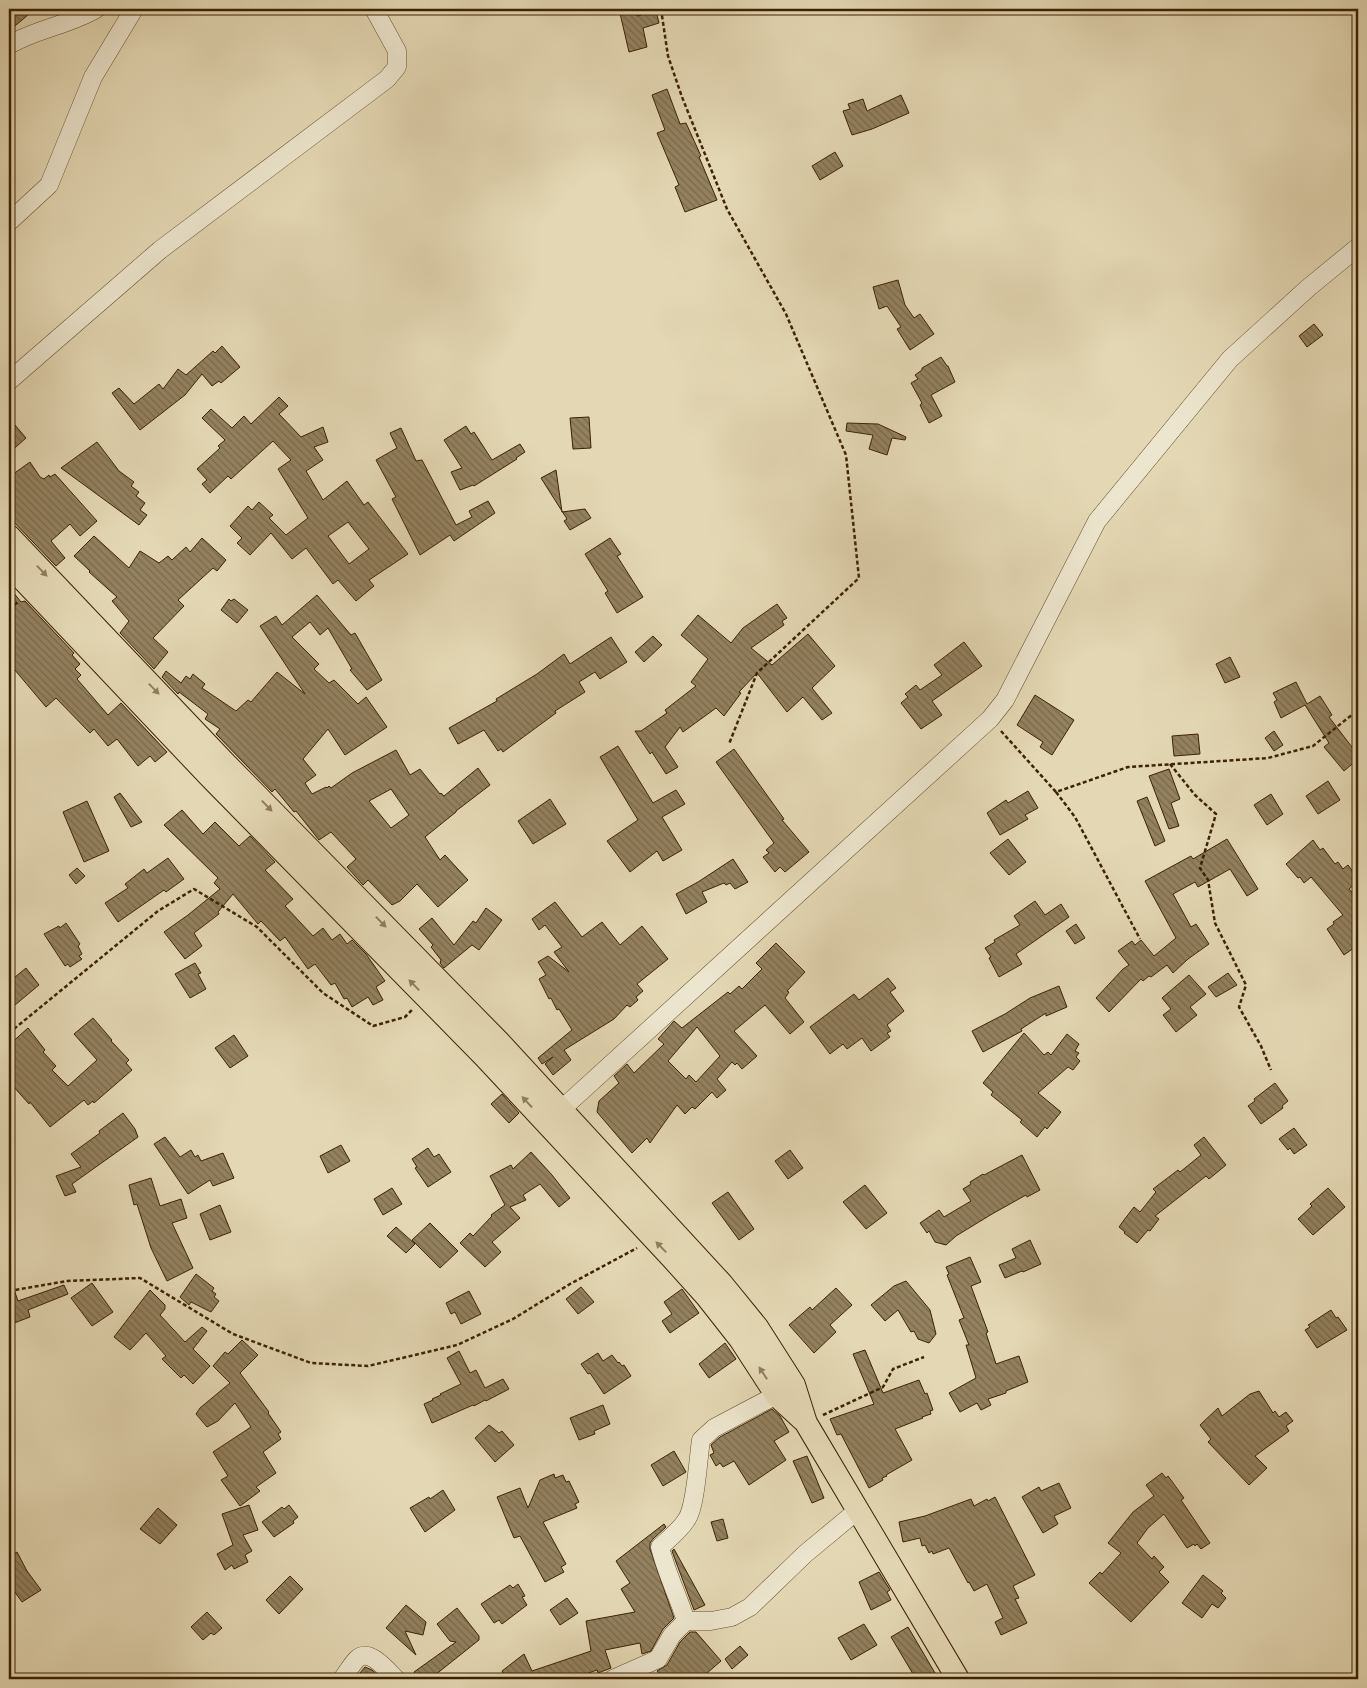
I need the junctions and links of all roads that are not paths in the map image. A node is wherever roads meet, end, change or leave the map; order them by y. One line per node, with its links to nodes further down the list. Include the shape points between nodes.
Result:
1 (96, 9): 4 (street)
2 (134, 9): 5 (street, via 93,77 50,185)
3 (374, 9): 7 (street, via 397,51 397,67 387,79 160,250)
4 (9, 44)
5 (9, 222)
6 (1358, 247): 10 (street, via 1230,359 1097,521 1005,700 990,719)
7 (9, 381)
8 (9, 536): 10 (main road, one-way to 10, via 218,756 498,1042)
9 (9, 565): 10 (main road, one-way to 9, via 484,1056 425,997)
10 (554, 1117): 11 (main road, one-way to 10, via 654,1239); 11 (main road, via 722,1284 756,1327)
11 (786, 1390): 12 (main road); 13 (street, via 714,1428 701,1440 688,1518 660,1547 664,1566)
12 (858, 1510): 13 (street, via 750,1607 732,1617); 17 (main road)
13 (686, 1621): 16 (street, via 672,1635 658,1659)
14 (342, 1679): 15 (street, via 358,1657 366,1656 373,1657)
15 (396, 1679)
16 (613, 1679)
17 (958, 1679)

